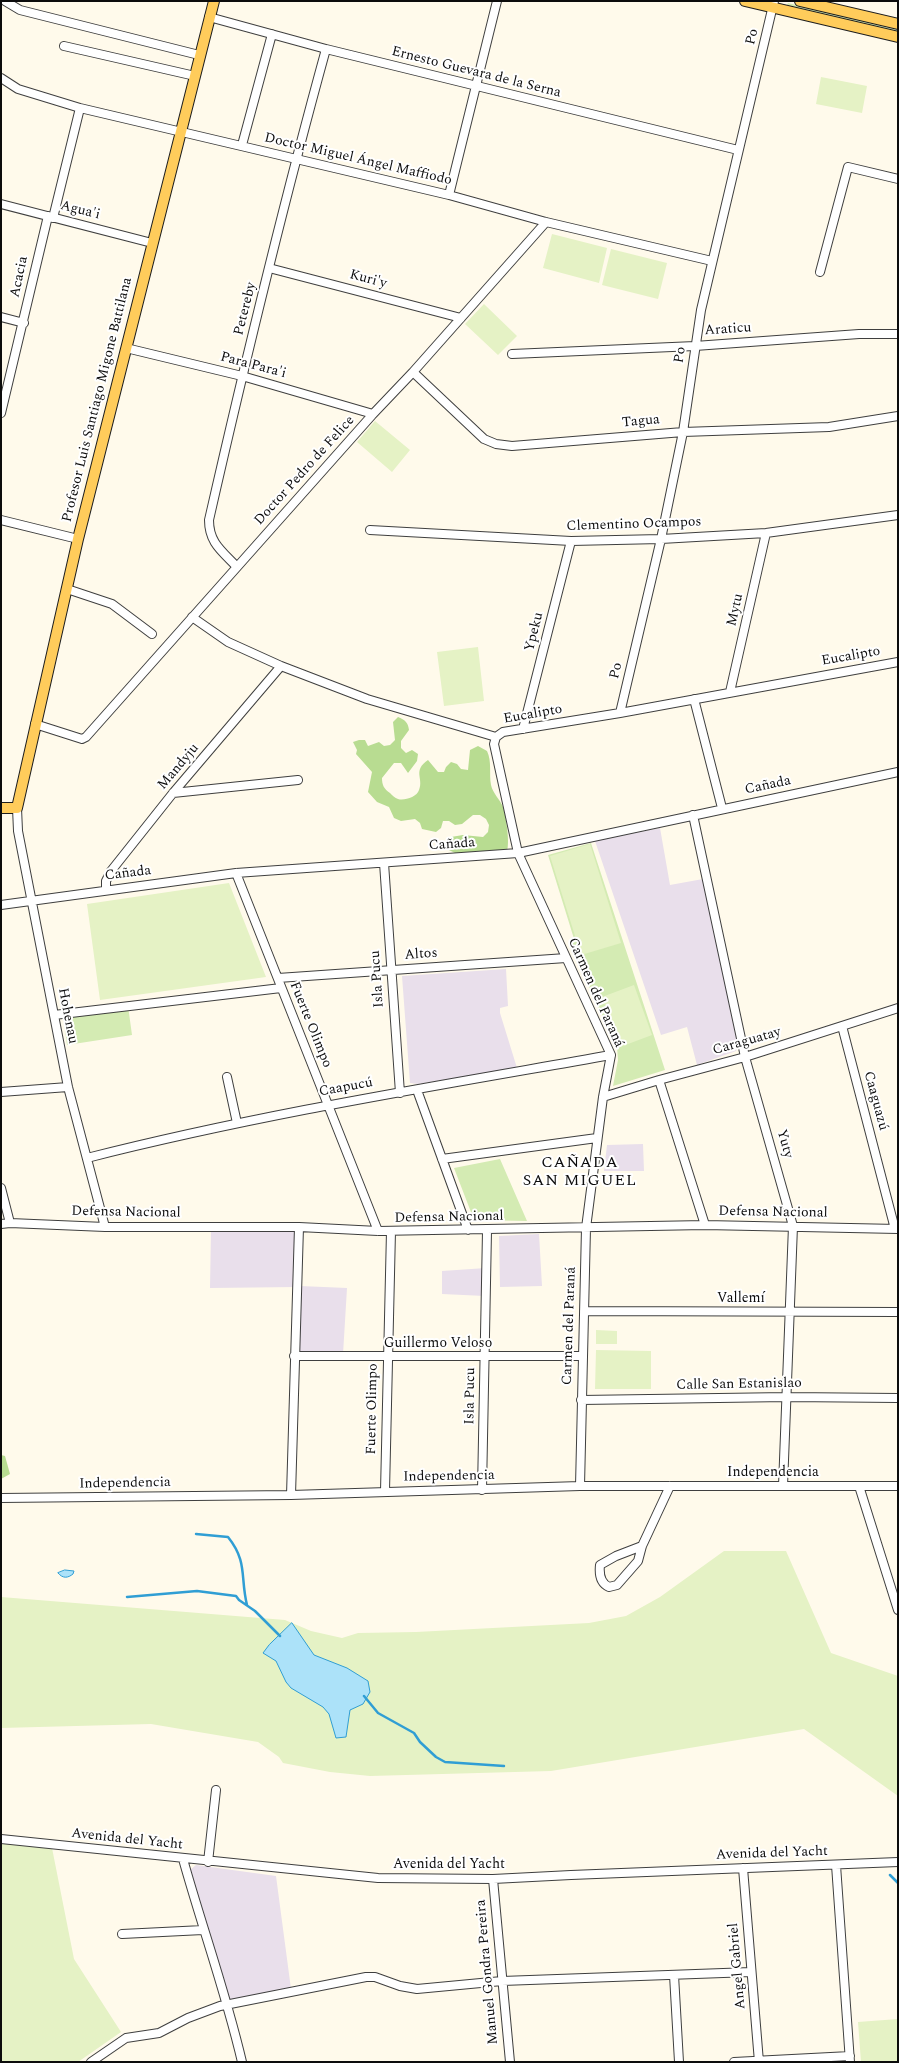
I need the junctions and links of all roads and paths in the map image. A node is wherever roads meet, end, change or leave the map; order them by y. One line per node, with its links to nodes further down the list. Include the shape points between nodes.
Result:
1 (5, 1): 13 (street, via 20,10)
2 (214, 1): 7 (main road, Profesor Luis Santiago Migone Battilana)
3 (497, 1): 16 (street)
4 (745, 1): 6 (main road)
5 (800, 1): 8 (main road)
6 (774, 5): 10 (main road); 20 (street, Po)
7 (209, 17): 9 (street, Ernesto Guevara de la Serna); 13 (main road, Profesor Luis Santiago Migone Battilana)
8 (898, 24)
9 (272, 34): 12 (street, Ernesto Guevara de la Serna); 19 (street)
10 (898, 37)
11 (64, 46): 14 (street)
12 (326, 49): 16 (street, Ernesto Guevara de la Serna); 21 (street, Petereby)
13 (199, 56): 14 (main road, Profesor Luis Santiago Migone Battilana)
14 (195, 76): 18 (main road, Profesor Luis Santiago Migone Battilana)
15 (1, 78): 17 (street, Doctor Miguel Ángel Maffiodo, via 18,89)
16 (476, 86): 20 (street, Ernesto Guevara de la Serna); 23 (street)
17 (80, 108): 18 (street, Doctor Miguel Ángel Maffiodo); 25 (street, Acacia)
18 (180, 131): 19 (street, Doctor Miguel Ángel Maffiodo); 27 (main road, Profesor Luis Santiago Migone Battilana)
19 (242, 145): 21 (street, Doctor Miguel Ángel Maffiodo)
20 (738, 150): 28 (street, Po)
21 (296, 159): 23 (street, Doctor Miguel Ángel Maffiodo); 29 (street, Petereby)
22 (898, 179): 30 (street, via 848,167)
23 (449, 194): 26 (street, Doctor Miguel Ángel Maffiodo)
24 (1, 204): 25 (street, Agua'i)
25 (50, 217): 27 (street, Agua'i); 33 (street, Acacia)
26 (546, 222): 28 (street, Doctor Miguel Ángel Maffiodo); 32 (street, Doctor Pedro de Felice)
27 (152, 243): 36 (main road, Profesor Luis Santiago Migone Battilana)
28 (712, 260): 35 (street, Po)
29 (269, 268): 32 (street, Kuri'y); 39 (street, Petereby)
30 (820, 272)
31 (1, 318): 33 (street)
32 (461, 318): 38 (street, Doctor Pedro de Felice)
33 (24, 323): 40 (street, Acacia)
34 (898, 334): 35 (street, Araticu, via 859,334)
35 (695, 346): 37 (street, Araticu); 43 (street, Po)
36 (126, 348): 39 (street, Para Para'i); 48 (main road, Profesor Luis Santiago Migone Battilana)
37 (512, 354)
38 (413, 372): 41 (street, Doctor Pedro de Felice); 43 (street, Tagua, via 484,439 496,444 512,446)
39 (242, 376): 41 (street, Para Para'i); 51 (street, Petereby, via 209,520 212,541)
40 (1, 413)
41 (373, 414): 51 (street, Doctor Pedro de Felice)
42 (898, 416): 43 (street, Tagua, via 829,427)
43 (684, 432): 49 (street, Po)
44 (898, 515): 47 (street, Clementino Ocampos)
45 (1, 520): 48 (street)
46 (370, 530): 50 (street, Clementino Ocampos)
47 (766, 533): 49 (street, Clementino Ocampos); 57 (street, Mytu)
48 (78, 539): 52 (main road, Profesor Luis Santiago Migone Battilana)
49 (661, 539): 50 (street, Clementino Ocampos); 59 (street, Po)
50 (571, 541): 61 (street, Ypeku)
51 (237, 567): 53 (street, Doctor Pedro de Felice)
52 (67, 588): 54 (street, via 112,604); 60 (main road, Profesor Luis Santiago Migone Battilana)
53 (192, 617): 56 (street, Eucalipto, via 228,642); 60 (street, Doctor Pedro de Felice, via 85,738)
54 (152, 634)
55 (898, 662): 57 (street, Eucalipto)
56 (282, 666): 62 (street, Eucalipto, via 367,699); 65 (street, Mandyju)
57 (730, 692): 58 (street, Eucalipto)
58 (694, 699): 59 (street, Eucalipto); 68 (street)
59 (620, 713): 61 (street, Eucalipto)
60 (35, 724): 67 (main road, Profesor Luis Santiago Migone Battilana)
61 (523, 729): 62 (street, Eucalipto, via 503,732)
62 (496, 737): 70 (street, Carmen del Paraná, via 494,744)
63 (898, 772): 68 (street, Cañada)
64 (298, 780): 65 (street)
65 (173, 793): 73 (street, Mandyju, via 111,871 106,881)
66 (1, 808): 67 (main road)
67 (17, 808): 74 (street, Hohenau, via 18,831)
68 (722, 808): 69 (street, Cañada)
69 (693, 815): 70 (street, Cañada); 84 (street, Yuty)
70 (518, 853): 71 (street, Cañada); 76 (street, Carmen del Paraná)
71 (384, 863): 72 (street, Cañada); 77 (street, Isla Pucu)
72 (236, 873): 73 (street, Cañada); 78 (street, Fuerte Olimpo)
73 (106, 890): 74 (street, Cañada)
74 (31, 901): 75 (street, Cañada); 81 (street, Hohenau)
75 (1, 904)
76 (566, 958): 77 (street, Altos); 83 (street, Carmen del Paraná)
77 (390, 970): 78 (street, Altos); 90 (street, Isla Pucu)
78 (278, 978): 79 (street, Fuerte Olimpo)
79 (281, 988): 81 (street); 92 (street, Fuerte Olimpo)
80 (898, 1008): 82 (street, Caraguatay)
81 (54, 1015): 87 (street, Hohenau)
82 (842, 1026): 84 (street, Caraguatay); 105 (street, Caaguazú)
83 (611, 1055): 88 (street, Caapucú); 91 (street, Carmen del Paraná)
84 (745, 1057): 86 (street, Caraguatay); 101 (street, Yuty)
85 (227, 1077): 93 (street)
86 (659, 1080): 91 (street, Caraguatay); 100 (street)
87 (68, 1087): 89 (street); 95 (street, Hohenau)
88 (417, 1090): 90 (street, Caapucú); 96 (street)
89 (1, 1092)
90 (400, 1093): 92 (street, Caapucú)
91 (603, 1097): 94 (street, Carmen del Paraná)
92 (328, 1104): 93 (street, Caapucú); 108 (street, Fuerte Olimpo)
93 (238, 1123): 95 (street, Caapucú)
94 (598, 1138): 96 (street); 104 (street, Carmen del Paraná)
95 (87, 1158): 102 (street, Hohenau)
96 (442, 1159): 106 (street)
97 (1, 1188): 98 (street)
98 (10, 1222): 99 (street, Defensa Nacional); 102 (street, Defensa Nacional)
99 (1, 1224)
100 (705, 1225): 101 (street, Defensa Nacional); 104 (street, Defensa Nacional)
101 (793, 1226): 105 (street, Defensa Nacional); 111 (street, Yuty)
102 (106, 1227): 103 (street, Defensa Nacional)
103 (299, 1227): 108 (street, Defensa Nacional); 113 (street)
104 (586, 1228): 107 (street, Defensa Nacional); 110 (street, Carmen del Paraná)
105 (897, 1229)
106 (468, 1230): 107 (street, Defensa Nacional); 109 (street, Defensa Nacional)
107 (487, 1230): 116 (street, Isla Pucu)
108 (378, 1231): 109 (street, Defensa Nacional)
109 (391, 1231): 115 (street, Fuerte Olimpo)
110 (584, 1311): 111 (street, Vallemí); 114 (street, Carmen del Paraná)
111 (790, 1312): 112 (street, Vallemí); 117 (street, Yuty)
112 (898, 1312)
113 (294, 1356): 115 (street, Guillermo Veloso); 127 (street)
114 (582, 1356): 116 (street, Guillermo Veloso); 119 (street, Carmen del Paraná)
115 (387, 1357): 116 (street, Guillermo Veloso); 126 (street, Fuerte Olimpo)
116 (484, 1357): 125 (street, Isla Pucu)
117 (787, 1397): 118 (street, Calle San Estanislao); 119 (street, Calle San Estanislao); 122 (street, Yuty)
118 (898, 1398)
119 (581, 1400): 120 (street, Carmen del Paraná)
120 (580, 1486): 121 (street, Independencia); 125 (street, Independencia)
121 (670, 1486): 122 (street, Independencia); 129 (street)
122 (783, 1486): 123 (street, Independencia)
123 (858, 1486): 124 (street, Independencia); 130 (street)
124 (898, 1486)
125 (482, 1490): 126 (street, Independencia)
126 (385, 1491): 127 (street, Independencia)
127 (291, 1495): 128 (street, Independencia)
128 (1, 1498)
129 (642, 1546): 129 (street, via 638,1561 627,1575 617,1585 605,1586 600,1579 600,1565)
130 (898, 1610)
131 (216, 1790): 134 (street)
132 (1, 1839): 133 (street, Avenida del Yacht)
133 (184, 1859): 134 (street, Avenida del Yacht); 139 (street)
134 (208, 1862): 138 (street, Avenida del Yacht, via 378,1878)
135 (898, 1862): 136 (street, Avenida del Yacht)
136 (836, 1865): 137 (street, Avenida del Yacht); 145 (street)
137 (743, 1868): 138 (street, Avenida del Yacht); 141 (street, Angel Gabriel)
138 (493, 1879): 143 (street, Manuel Gondra Pereira)
139 (203, 1930): 140 (street); 144 (street)
140 (122, 1934)
141 (751, 1972): 142 (street); 147 (street, Angel Gabriel)
142 (674, 1975): 143 (street); 150 (street)
143 (502, 1981): 144 (street, via 417,1989 375,1977 366,1977); 149 (street, Manuel Gondra Pereira)
144 (228, 2006): 146 (street); 148 (street, via 220,2006 188,2018 159,2032 126,2038)
145 (850, 2059): 147 (street)
146 (240, 2061)
147 (759, 2061): 151 (street)
148 (90, 2062)
149 (510, 2062)
150 (679, 2062)
151 (734, 2062)

